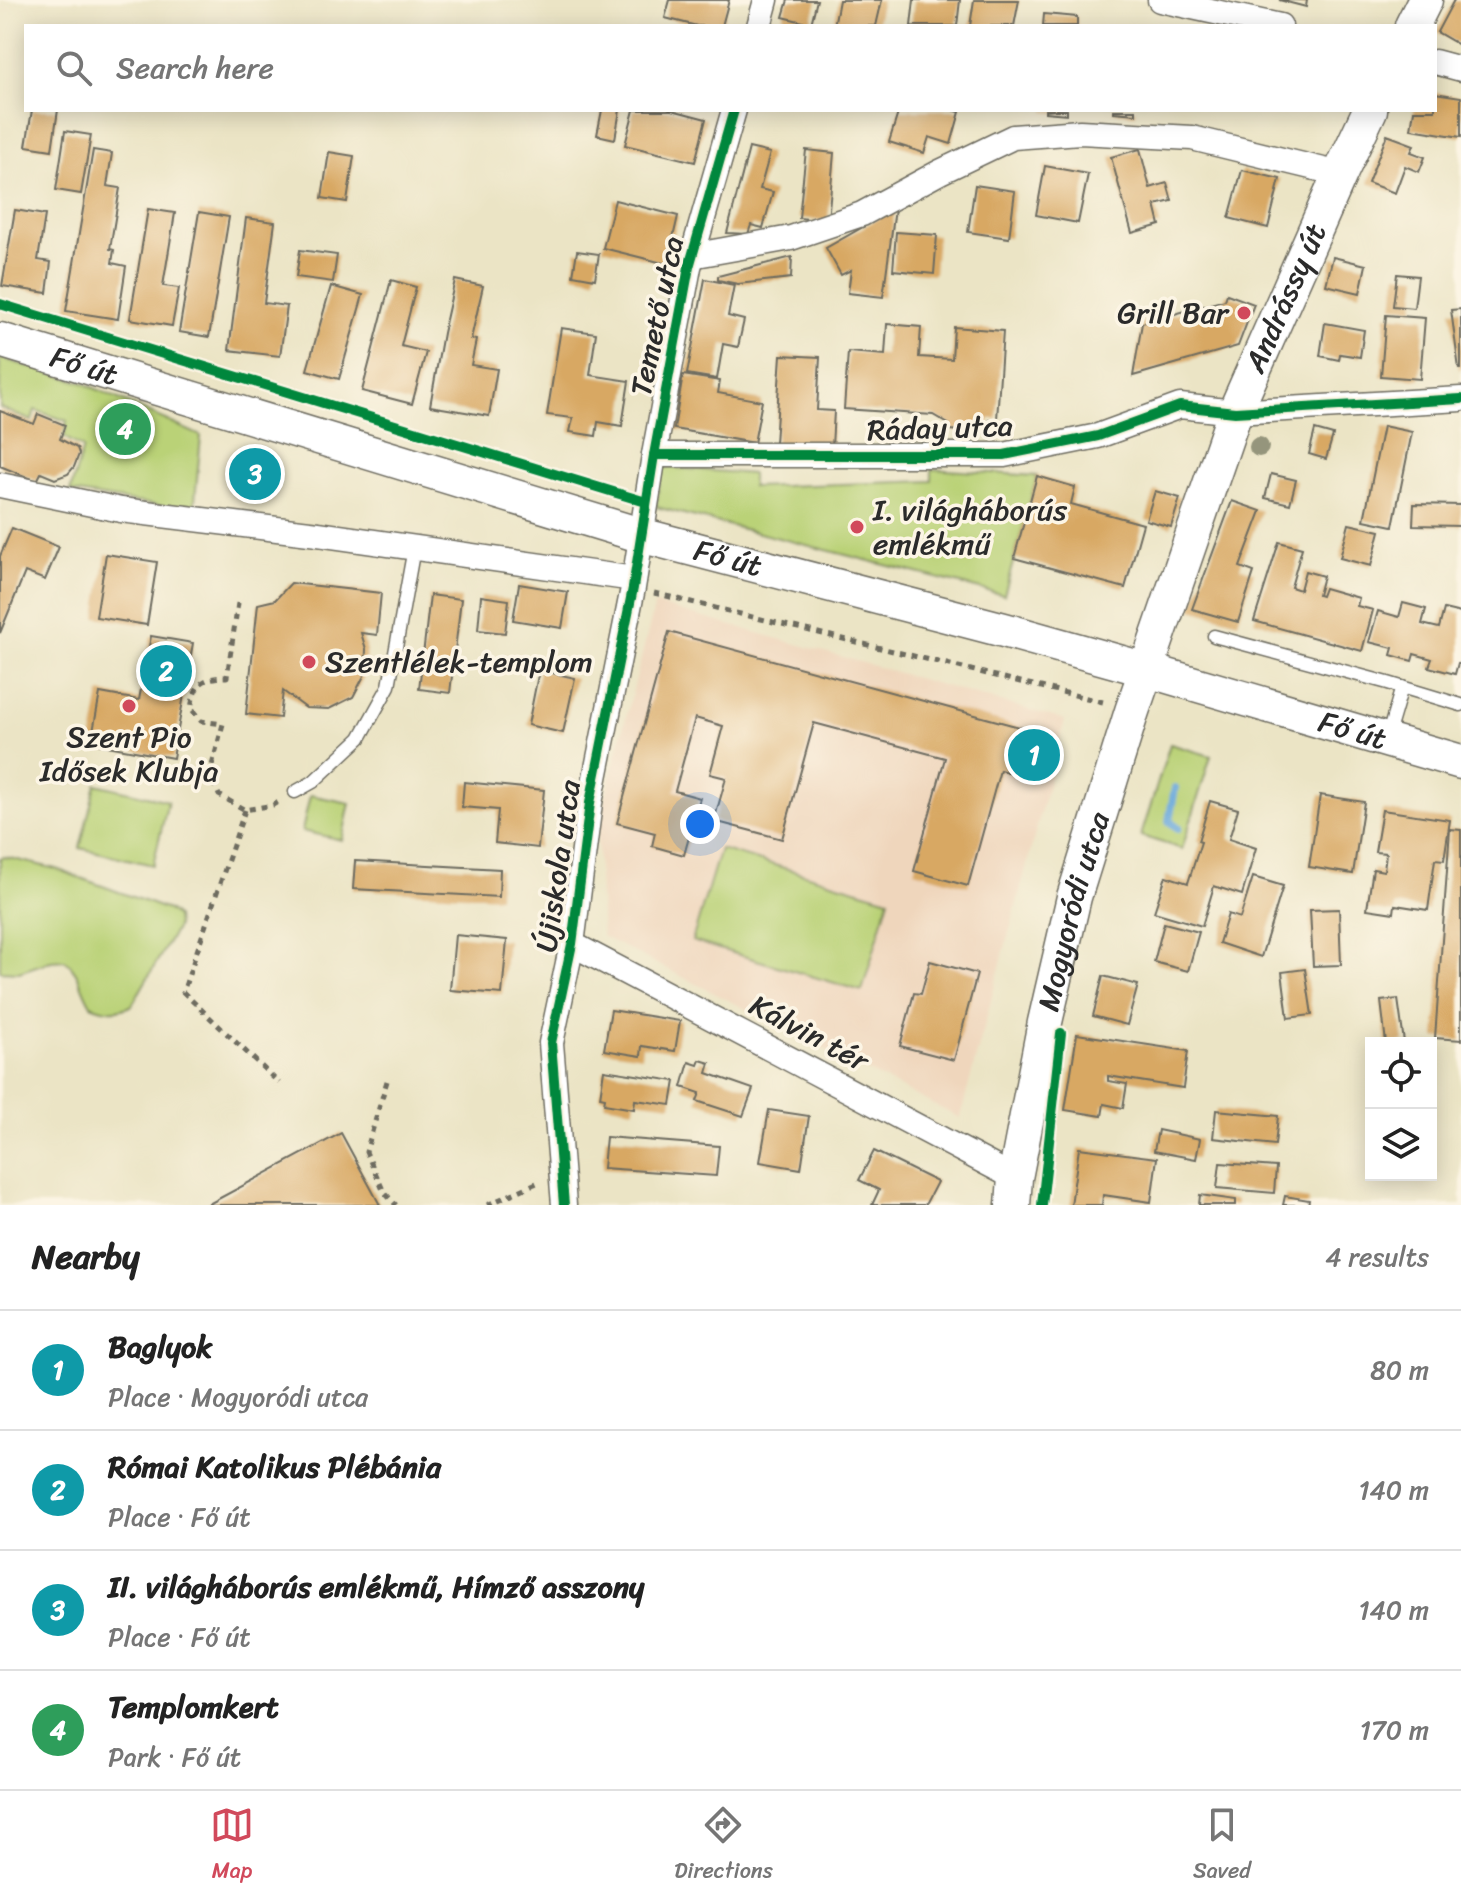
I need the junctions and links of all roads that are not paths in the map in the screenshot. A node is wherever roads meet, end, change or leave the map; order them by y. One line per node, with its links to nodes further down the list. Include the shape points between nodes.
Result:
1 (766, 0): 4 (street)
2 (1160, 0): 5 (street)
3 (1425, 0): 6 (main road)
4 (760, 24)
5 (1271, 24)
6 (1413, 24)
7 (1437, 63): 8 (street)
8 (1461, 69)
9 (733, 112): 12 (street, Temető utca)
10 (1369, 112): 11 (main road, Andrássy út)
11 (1340, 174): 12 (street, via 1192,138 1080,132 1013,137 862,214 791,238); 15 (main road, Andrássy út)
12 (691, 256): 16 (street, Temető utca)
13 (0, 340): 18 (main road, Fő út)
14 (1461, 399): 15 (street, Ráday utca)
15 (1235, 412): 16 (street, Ráday utca, via 1180,406 1098,436 1004,455); 22 (main road, Andrássy út)
16 (654, 455): 18 (street, Temető utca)
17 (0, 485): 19 (street, via 121,510)
18 (640, 535): 20 (street, Újiskola utca); 22 (main road, Fő út)
19 (413, 547): 20 (street); 27 (lane, via 389,686 360,738)
20 (633, 584): 28 (street, Újiskola utca, via 590,803)
21 (1214, 636): 23 (lane)
22 (1147, 670): 25 (main road, Fő út); 29 (main road, Mogyoródi utca, via 1074,897)
23 (1402, 687): 24 (lane); 25 (lane)
24 (1461, 705)
25 (1386, 740): 26 (main road, Fő út)
26 (1461, 762)
27 (295, 792)
28 (572, 944): 29 (street, Kálvin tér); 30 (street, Újiskola utca, via 551,1043)
29 (1014, 1192)
30 (564, 1205)

